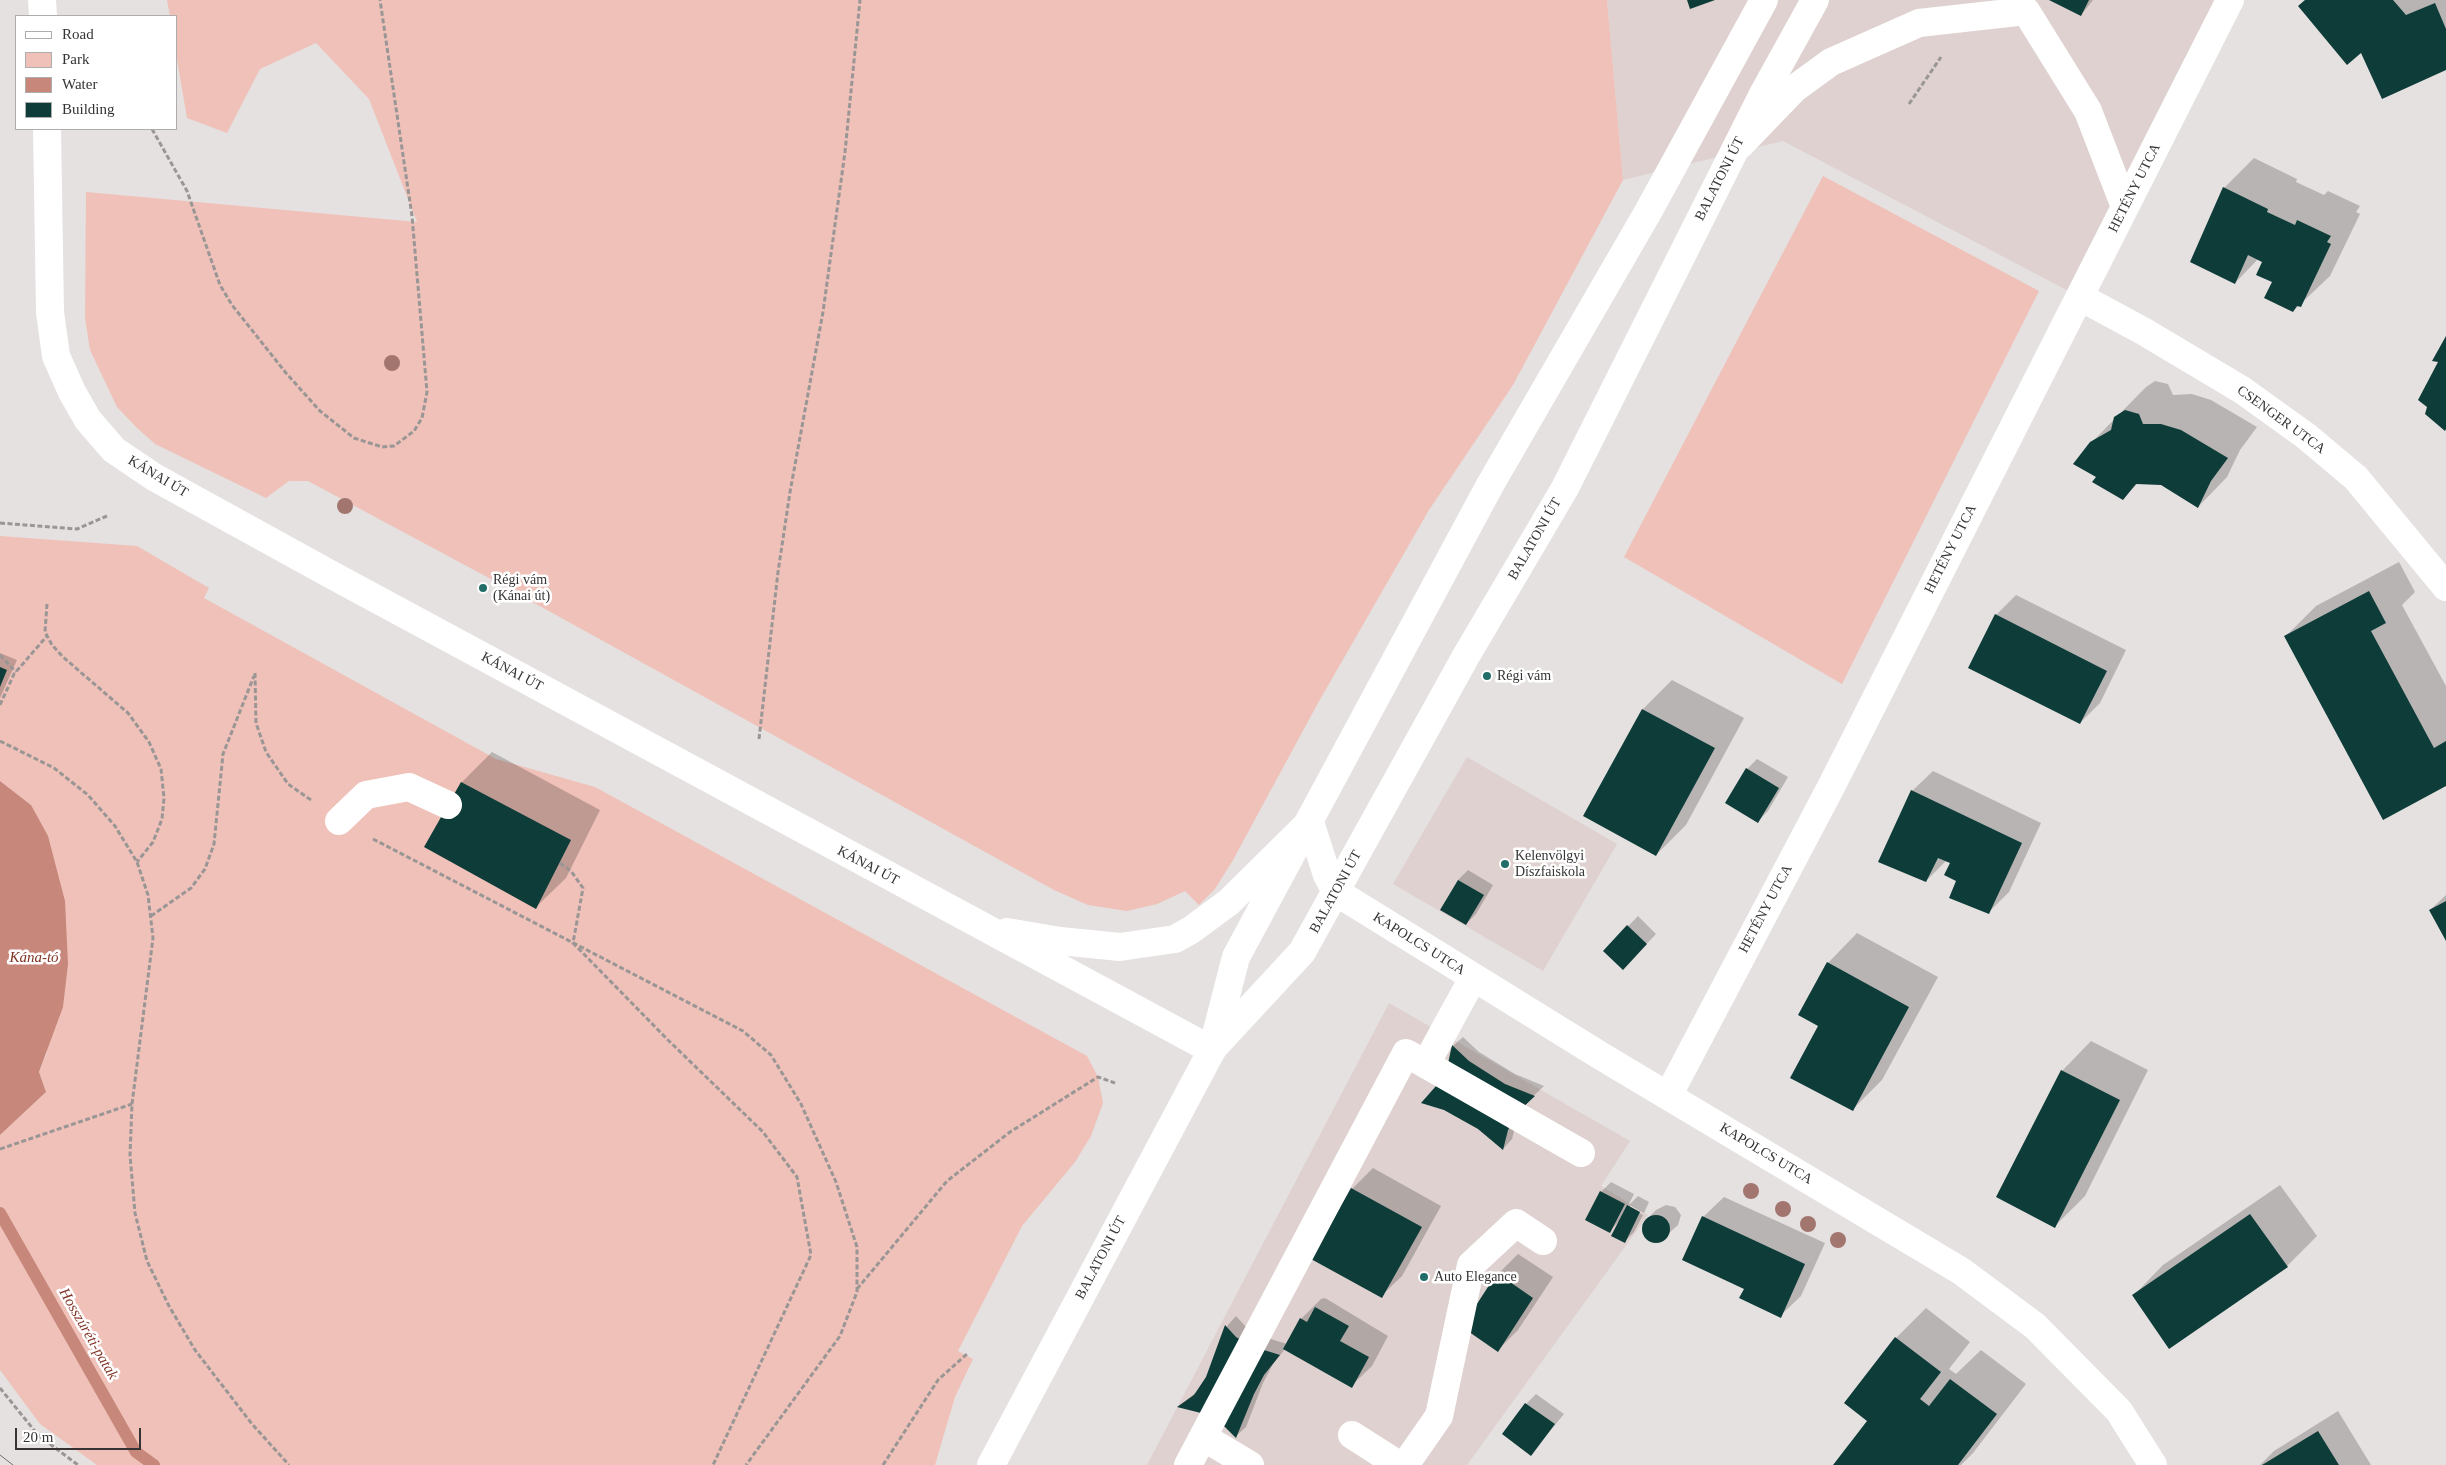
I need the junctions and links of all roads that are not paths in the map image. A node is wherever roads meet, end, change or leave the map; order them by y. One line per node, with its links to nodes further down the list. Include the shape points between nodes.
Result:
1 (42, 0): 6 (street)
2 (1764, 0): 14 (street, BALATONI ÚT, via 1648,212 1490,485)
3 (1815, 0): 8 (street, BALATONI ÚT)
4 (2227, 1): 9 (street, HETÉNY UTCA)
5 (2029, 6): 8 (street, via 1919,23 1831,62 1794,89); 9 (street, via 2088,111)
6 (43, 15)
7 (47, 130): 16 (street, KÁNAI ÚT, via 50,312 56,356 88,420 114,450 171,486)
8 (1734, 150): 15 (street, BALATONI ÚT, via 1565,488 1466,656)
9 (2125, 207): 10 (street, HETÉNY UTCA)
10 (2080, 297): 11 (street, CSENGER UTCA, via 2242,390 2306,436 2356,478); 20 (street, HETÉNY UTCA, via 1832,785)
11 (2446, 587)
12 (448, 805): 13 (street, via 410,788 366,795)
13 (339, 821)
14 (1310, 822): 15 (street, via 1327,875); 16 (street, via 1229,902 1175,939 1120,947); 18 (street, BALATONI ÚT, via 1236,957)
15 (1336, 892): 17 (street, KAPOLCS UTCA); 18 (street, BALATONI ÚT, via 1302,952)
16 (982, 928): 18 (street, KÁNAI ÚT)
17 (1473, 978): 19 (street); 20 (street, KAPOLCS UTCA)
18 (1212, 1050): 25 (street, BALATONI ÚT)
19 (1426, 1064): 21 (street); 24 (street, via 1406,1053)
20 (1668, 1096): 30 (street, KAPOLCS UTCA, via 1961,1271 2027,1320 2119,1411)
21 (1581, 1153)
22 (1542, 1241): 29 (street, via 1516,1223 1471,1265 1439,1416)
23 (1352, 1435): 28 (street)
24 (1203, 1437): 26 (street); 27 (street)
25 (991, 1465)
26 (1188, 1465)
27 (1250, 1465)
28 (1399, 1465)
29 (1405, 1465)
30 (2153, 1465)

